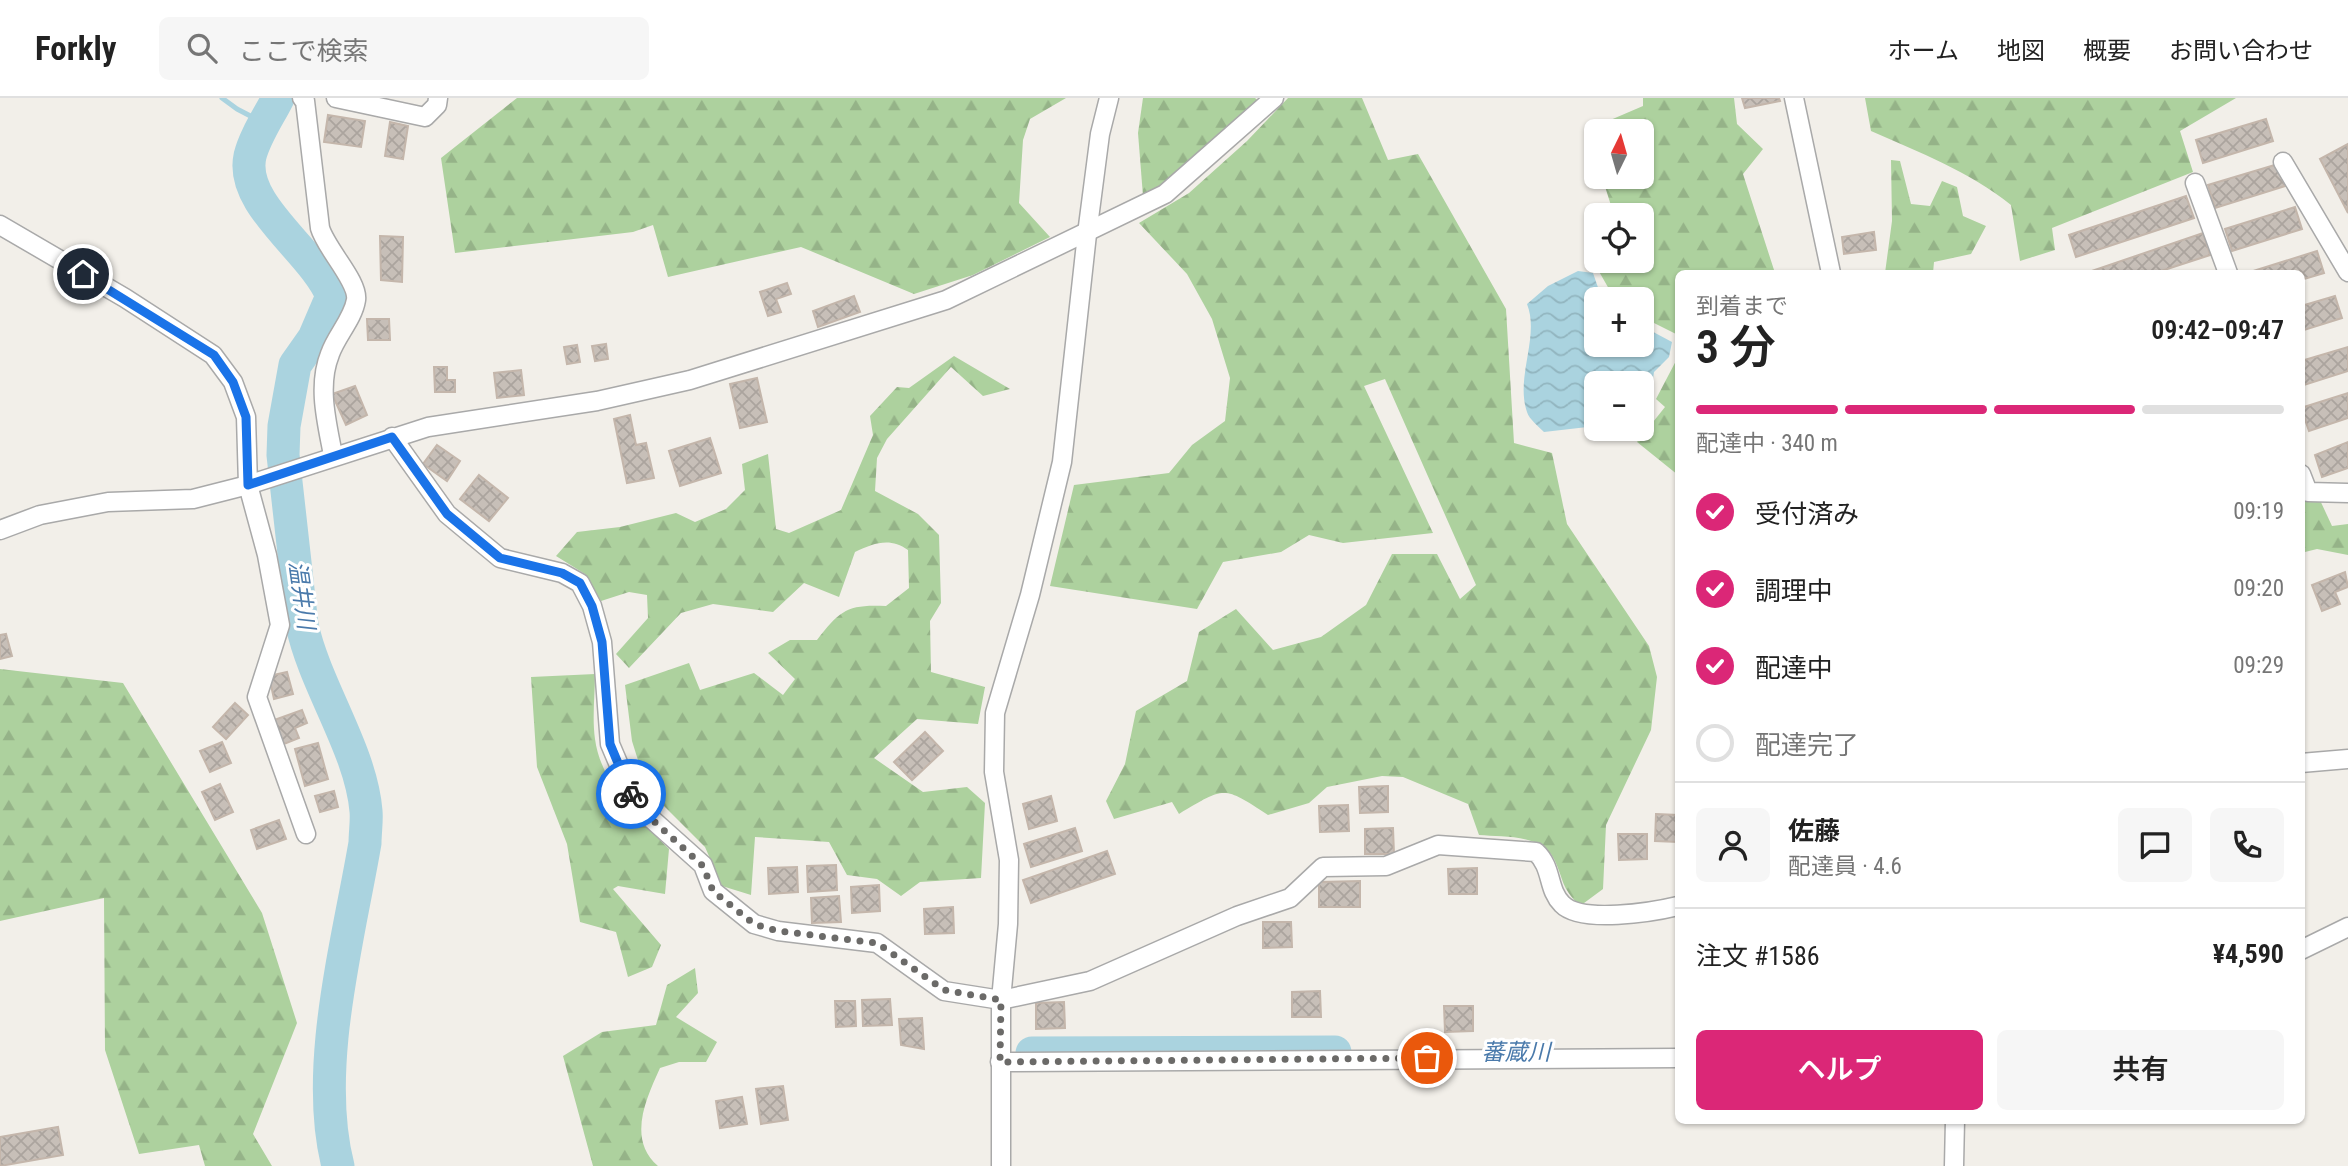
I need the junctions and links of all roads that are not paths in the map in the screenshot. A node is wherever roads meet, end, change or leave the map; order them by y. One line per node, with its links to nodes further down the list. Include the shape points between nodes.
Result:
1 (336, 98): 2 (street, via 425,117)
2 (438, 98)
3 (1109, 98): 10 (street)
4 (1274, 98): 10 (street, via 1165,194)
5 (1794, 98): 11 (street)
6 (305, 99): 15 (street, via 320,229 354,286 356,299 329,355 323,388)
7 (2283, 162): 13 (street)
8 (2195, 183): 12 (street)
9 (0, 225): 16 (street, via 214,355 233,382 246,417)
10 (1087, 234): 14 (street, via 946,300 690,380); 26 (street, via 1062,462 995,713 994,772 1009,860)
11 (1830, 270)
12 (2227, 270)
13 (2348, 272)
14 (392, 437): 15 (street); 26 (street, via 447,514 500,558 562,573 580,583 602,642 610,744 636,805 703,866 713,891 754,924 877,943 944,990)
15 (333, 455): 16 (street)
16 (254, 482): 19 (street, via 193,499 108,502 40,515); 22 (street, via 280,625 257,697)
17 (2305, 484): 18 (street, via 2308,492)
18 (2348, 493)
19 (0, 530)
20 (2348, 759): 21 (street)
21 (2305, 763)
22 (306, 834)
23 (1675, 907): 26 (street, via 1643,914 1579,912 1562,905 1547,862 1536,852 1438,845 1386,866 1323,867 1290,898 1237,916 1090,981)
24 (2348, 927): 25 (street)
25 (2305, 948)
26 (1001, 1000): 28 (street)
27 (1675, 1058): 28 (street)
28 (1000, 1062): 30 (street)
29 (1955, 1124): 31 (street)
30 (1001, 1166)
31 (1954, 1166)

